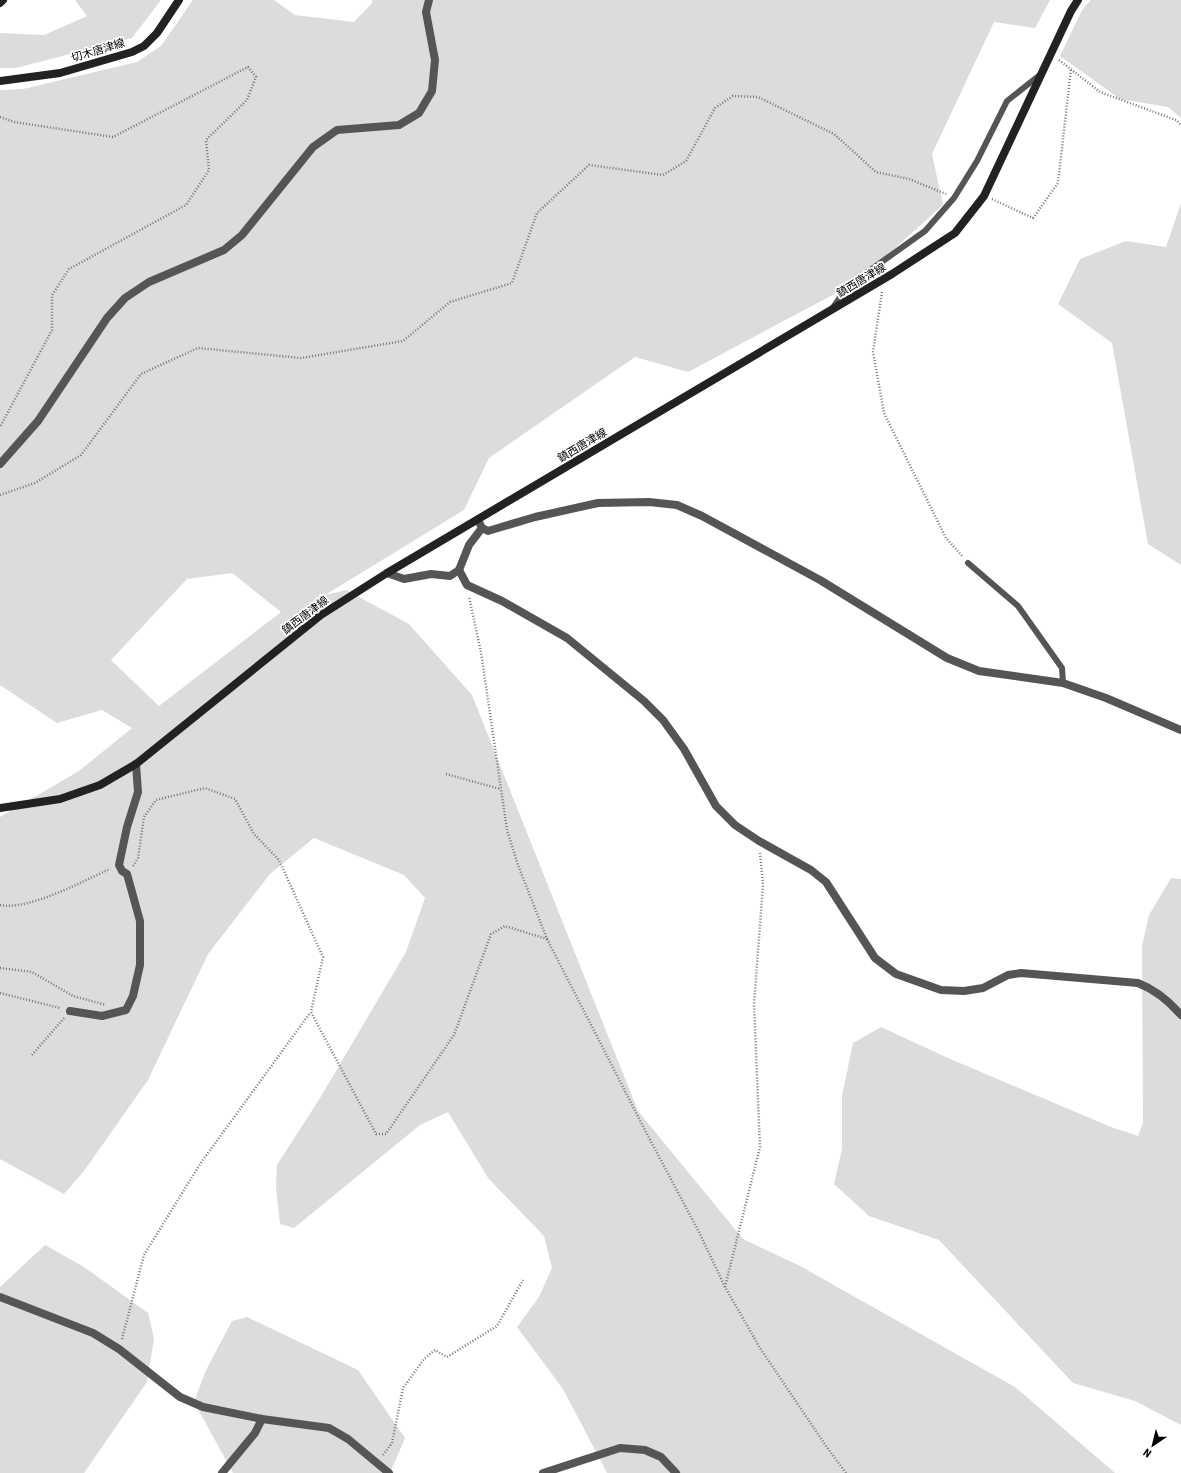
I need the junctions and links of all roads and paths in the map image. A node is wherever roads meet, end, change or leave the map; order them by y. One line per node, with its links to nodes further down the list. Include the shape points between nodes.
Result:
1 (3, 0): 5 (main road)
2 (179, 0): 9 (main road, 切木唐津線, via 157,33 144,46 132,52 60,74)
3 (429, 0): 17 (street, via 426,12 435,60 432,91 420,113 399,125 337,130 313,147 242,235 224,250 149,282 125,298 107,318 38,421)
4 (1078, 0): 6 (main road, 鎮西唐津線)
5 (0, 3)
6 (1051, 54): 7 (path); 8 (main road, 鎮西唐津線)
7 (1070, 69): 11 (path, via 1100,92); 12 (path, via 1058,183 1033,218)
8 (1041, 74): 12 (main road, 鎮西唐津線); 13 (lane, via 1007,101 977,161)
9 (0, 81)
10 (0, 117): 16 (path, via 14,122 113,137 248,67 256,77 247,100 206,140 209,170 186,205 69,269 52,295 52,330)
11 (1181, 124)
12 (984, 196): 15 (main road, 鎮西唐津線, via 955,233)
13 (954, 198): 15 (lane, via 925,231 848,286); 18 (path, via 909,179 876,172 834,134 758,97 733,96 715,108 686,161 663,174 589,165 537,213 512,283 450,302 403,341 301,358 198,348 141,374 81,455 35,483)
14 (882, 290): 21 (path, via 873,352 884,413 946,538)
15 (831, 310): 19 (main road, 鎮西唐津線)
16 (0, 427)
17 (0, 464)
18 (0, 495)
19 (477, 520): 20 (street); 23 (main road, 鎮西唐津線)
20 (482, 528): 22 (street, via 469,545); 25 (street, via 488,531 598,503 649,502 677,505 820,580 947,658 978,671)
21 (968, 563): 25 (lane, via 1018,606 1062,668)
22 (459, 570): 23 (street, via 450,576 431,574 404,579); 24 (street)
23 (387, 573): 27 (main road, 鎮西唐津線, via 321,615)
24 (467, 585): 29 (path, via 481,652); 31 (street, via 502,601 567,638 644,701 664,720 684,749 716,806 735,826)
25 (1064, 683): 26 (street)
26 (1181, 730)
27 (136, 764): 30 (main road, 鎮西唐津線, via 100,785 60,800); 32 (street, via 138,792)
28 (446, 774): 29 (path)
29 (500, 789): 35 (path, via 507,830)
30 (0, 808)
31 (759, 841): 41 (street, via 811,870 826,882 875,958 896,974 941,990 964,991 983,988 1008,975 1021,973 1138,983 1152,988); 44 (path, via 763,885 754,1004 760,1147)
32 (119, 866): 33 (street); 34 (path, via 32,903)
33 (127, 874): 38 (street, via 140,921 140,965 133,996); 40 (path, via 138,858 144,817 156,800 205,788 235,799 254,834 279,860 323,957)
34 (0, 905)
35 (547, 939): 40 (path, via 505,926 491,934 454,1035 386,1134 376,1134); 44 (path)
36 (0, 968): 38 (path, via 32,972 73,996)
37 (0, 993): 39 (path)
38 (126, 1010): 39 (street, via 102,1016)
39 (70, 1011): 42 (path)
40 (310, 1012): 46 (path, via 200,1164 144,1255)
41 (1181, 1015)
42 (32, 1055)
43 (522, 1280): 48 (path, via 497,1326 447,1357 435,1350 424,1359 403,1388 392,1443)
44 (725, 1287): 53 (path, via 760,1348)
45 (0, 1297): 46 (street, via 93,1333)
46 (119, 1349): 47 (street, via 180,1398 203,1407)
47 (262, 1419): 48 (street, via 329,1428 348,1439); 49 (street, via 255,1433)
48 (377, 1463): 50 (street)
49 (222, 1473)
50 (389, 1473)
51 (544, 1473): 52 (street, via 620,1448 645,1450 662,1457)
52 (676, 1473)
53 (846, 1473)

